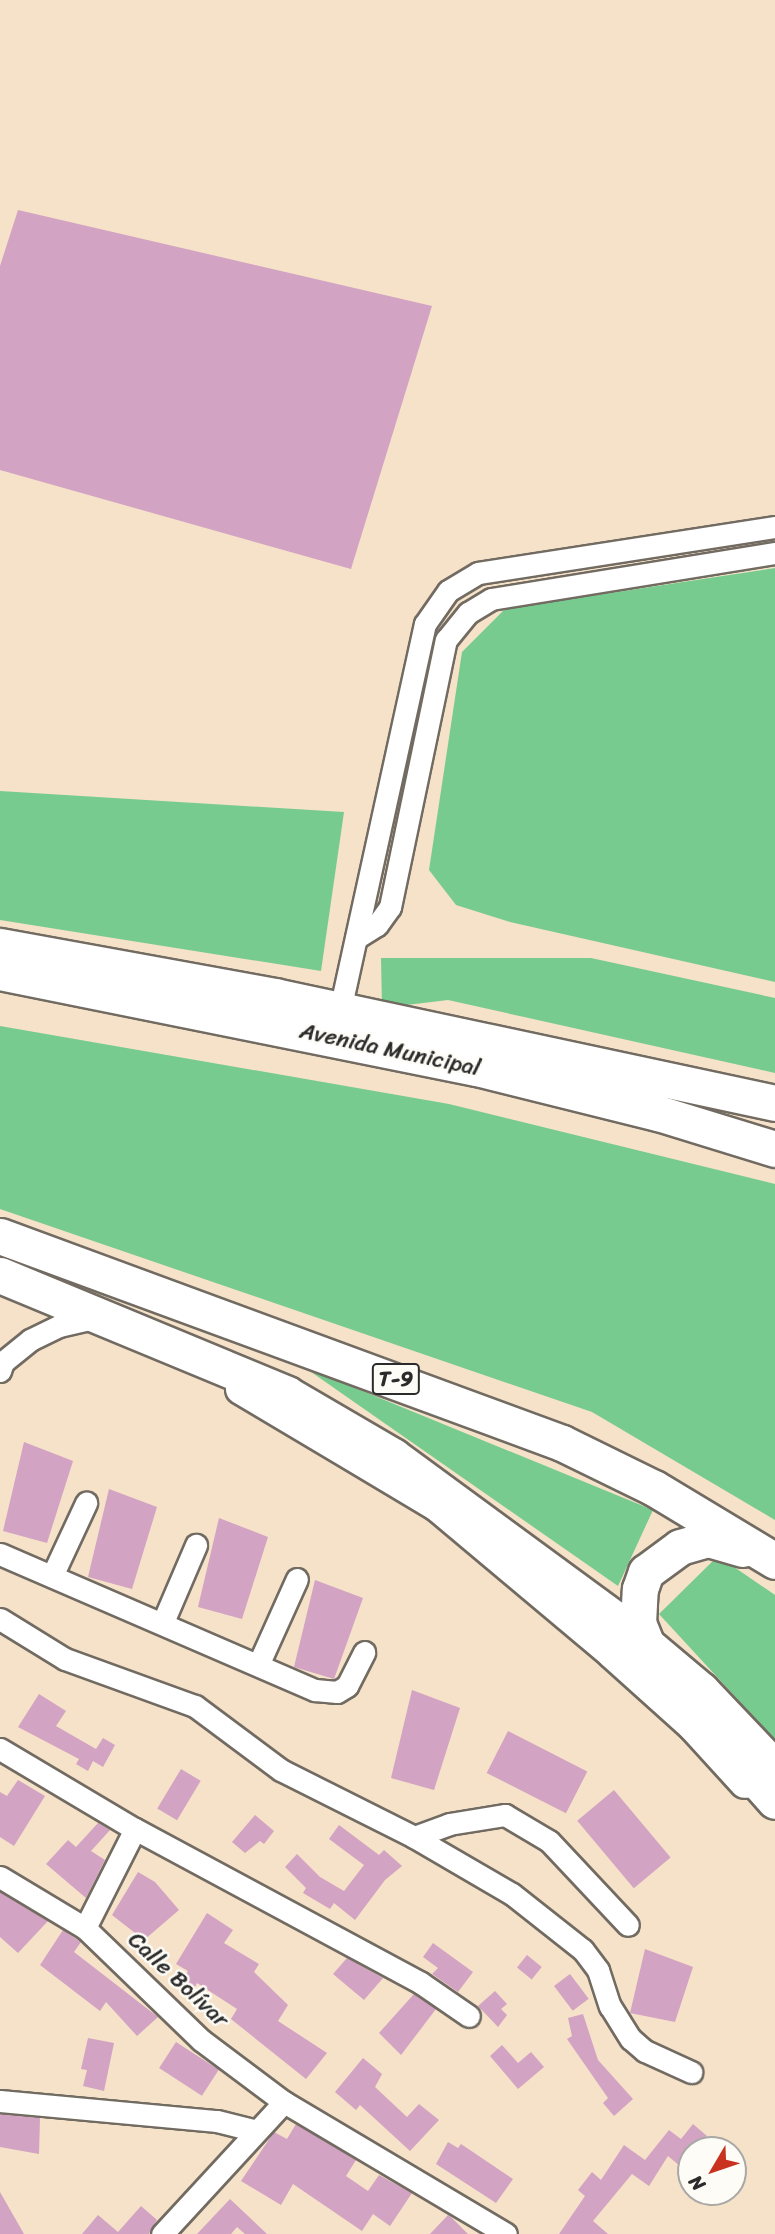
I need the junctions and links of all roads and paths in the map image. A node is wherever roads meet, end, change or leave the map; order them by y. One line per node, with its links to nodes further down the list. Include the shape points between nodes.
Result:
1 (775, 527): 3 (street, via 478,573 448,591 425,624)
2 (775, 553): 3 (street, via 491,599 468,613 446,640 390,907 377,925)
3 (356, 938): 6 (street)
4 (0, 946): 6 (highway, Avenida Municipal)
5 (0, 972): 8 (highway, Avenida Municipal, via 477,1068 658,1113)
6 (340, 1010): 7 (highway, Avenida Municipal)
7 (775, 1103)
8 (775, 1149)
9 (0, 1236): 16 (highway, T-9, via 562,1443 654,1488)
10 (0, 1275): 11 (highway)
11 (110, 1323): 12 (street, via 59,1326 30,1340); 21 (highway, via 288,1394 393,1456); 27 (main road, via 300,1421 437,1506 566,1612 684,1718)
12 (1, 1363)
13 (86, 1503): 17 (street)
14 (196, 1545): 20 (street)
15 (0, 1554): 17 (street)
16 (775, 1562): 21 (highway, via 708,1539 680,1548 646,1572 638,1606)
17 (52, 1576): 20 (street)
18 (297, 1579): 23 (street)
19 (0, 1619): 29 (street, via 65,1659 195,1706 281,1770)
20 (163, 1622): 23 (street)
21 (644, 1642): 25 (highway, via 701,1690); 26 (highway, via 669,1680)
22 (364, 1652): 23 (street, via 346,1686 337,1692 315,1690)
23 (259, 1663)
24 (0, 1749): 28 (street)
25 (775, 1768)
26 (775, 1801)
27 (775, 1817)
28 (135, 1829): 32 (street); 33 (street, via 421,1983)
29 (414, 1837): 31 (street, via 449,1824 505,1815 549,1842); 34 (street, via 512,1894 583,1950 598,1970 610,2006 631,2039 645,2051)
30 (0, 1877): 32 (street, Calle Bolívar)
31 (628, 1925)
32 (85, 1928): 36 (street, Calle Bolívar, via 201,2040)
33 (469, 2016)
34 (691, 2073)
35 (0, 2101): 37 (street, via 217,2121)
36 (284, 2102): 37 (street); 39 (street, Calle Bolívar)
37 (253, 2130): 38 (street)
38 (162, 2234)
39 (506, 2234)

